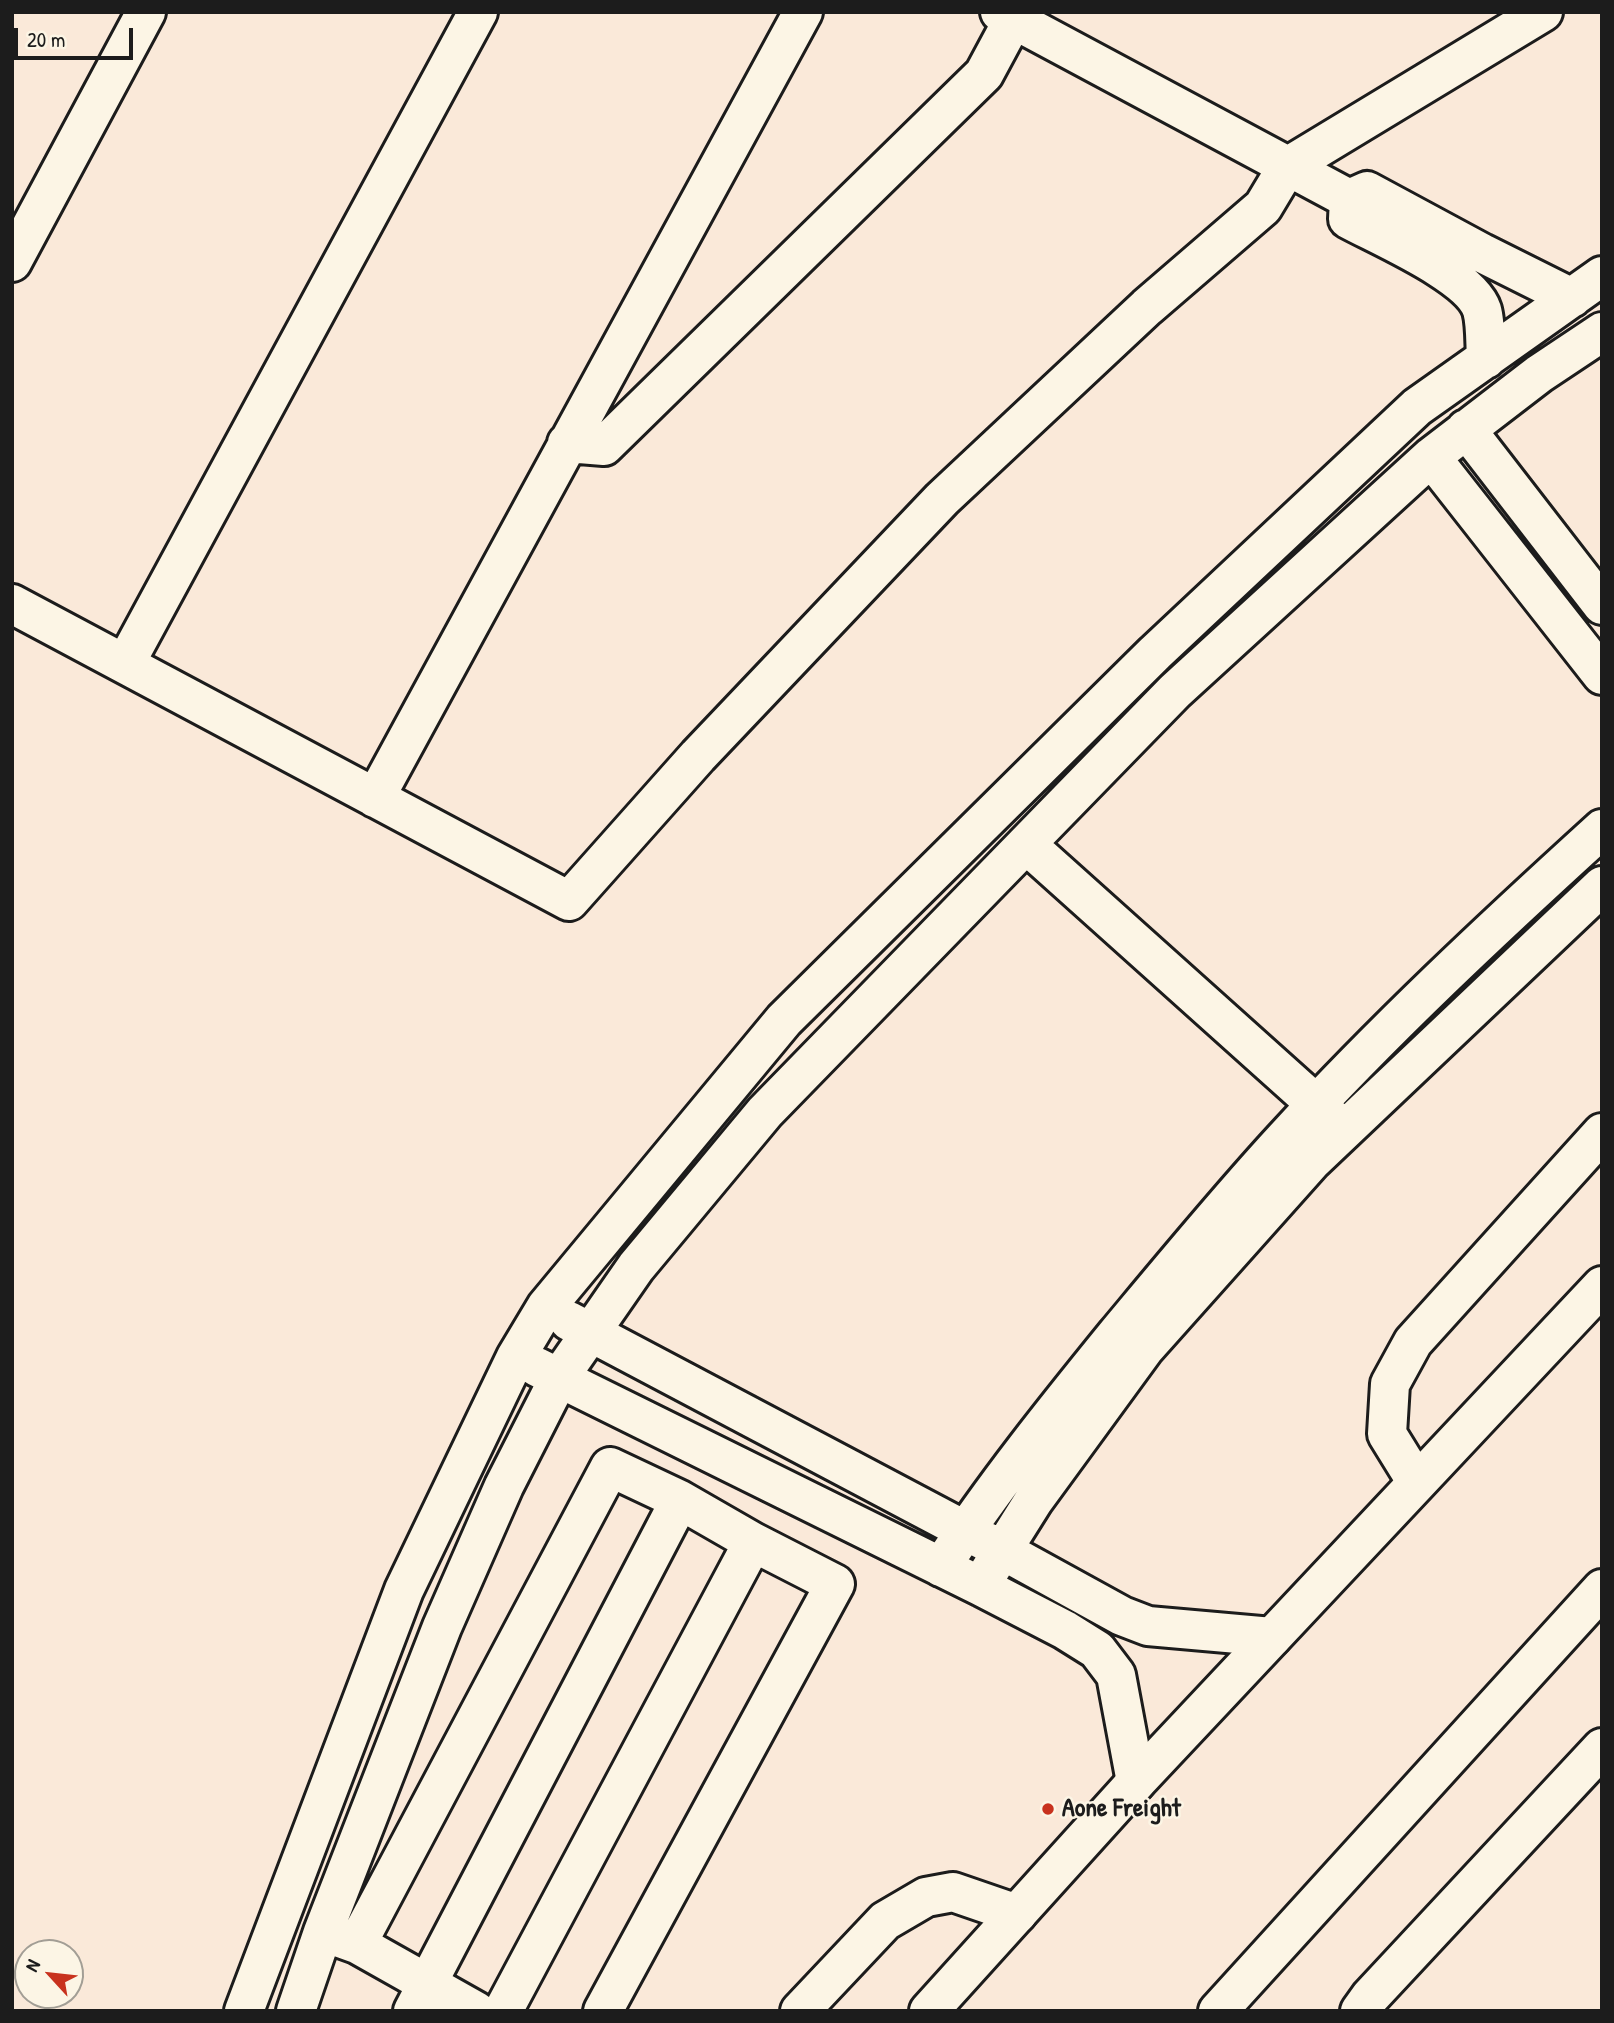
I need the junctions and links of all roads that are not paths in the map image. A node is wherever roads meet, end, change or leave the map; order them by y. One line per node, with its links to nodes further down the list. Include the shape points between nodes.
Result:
1 (146, 12): 8 (street)
2 (478, 12): 17 (street)
3 (803, 12): 13 (street)
4 (1543, 12): 6 (street)
5 (1006, 16): 6 (street); 13 (street, via 984,74 604,446)
6 (1287, 167): 7 (street); 19 (street, via 1263,207 1147,307 942,499 698,756 569,901)
7 (1349, 199): 9 (street, via 1367,191 1482,253); 11 (street, via 1348,219 1455,277 1475,294 1482,310)
8 (12, 262)
9 (1587, 287): 11 (street)
10 (1602, 332): 12 (street)
11 (1486, 359): 27 (street, via 1417,407 1155,653 784,1020)
12 (1466, 429): 14 (street); 16 (street)
13 (567, 443): 19 (street)
14 (1431, 457): 18 (street); 21 (street, via 1174,691)
15 (12, 604): 17 (street)
16 (1602, 605)
17 (125, 664): 19 (street)
18 (1602, 675)
19 (375, 799)
20 (1602, 830): 23 (street, via 1418,1001)
21 (1026, 844): 23 (street); 28 (street, via 765,1112 636,1267)
22 (1602, 886): 24 (street)
23 (1318, 1104): 24 (street); 33 (street, via 1196,1238 1050,1416)
24 (1345, 1131): 35 (street, via 1311,1162 1145,1348)
25 (1602, 1133): 31 (street, via 1413,1342 1390,1384 1387,1434)
26 (1602, 1286): 31 (street)
27 (546, 1307): 28 (street); 29 (street)
28 (590, 1334): 30 (street); 33 (street)
29 (516, 1357): 30 (street); 46 (street, via 404,1590)
30 (559, 1378): 36 (street); 43 (street, via 504,1486 442,1627)
31 (1416, 1481): 39 (street)
32 (680, 1500): 34 (street); 43 (street, via 610,1466); 45 (street)
33 (965, 1530): 35 (street); 36 (street)
34 (753, 1542): 49 (street); 50 (street, via 835,1584)
35 (1002, 1550): 37 (street); 39 (street, via 1148,1626)
36 (941, 1567): 37 (street)
37 (980, 1586): 41 (street, via 1097,1650 1116,1675)
38 (1602, 1589): 44 (street)
39 (1272, 1636): 41 (street)
40 (1595, 1768): 55 (street)
41 (1136, 1782): 42 (street)
42 (1017, 1914): 51 (street, via 953,1892 926,1897 885,1921); 52 (street)
43 (340, 1938): 45 (street); 47 (street)
44 (1252, 1973): 53 (street); 54 (street)
45 (421, 1997): 48 (street)
46 (244, 2011)
47 (296, 2011)
48 (476, 2011)
49 (503, 2011)
50 (603, 2011)
51 (800, 2011)
52 (929, 2011)
53 (1218, 2011)
54 (1247, 2011)
55 (1360, 2011)

